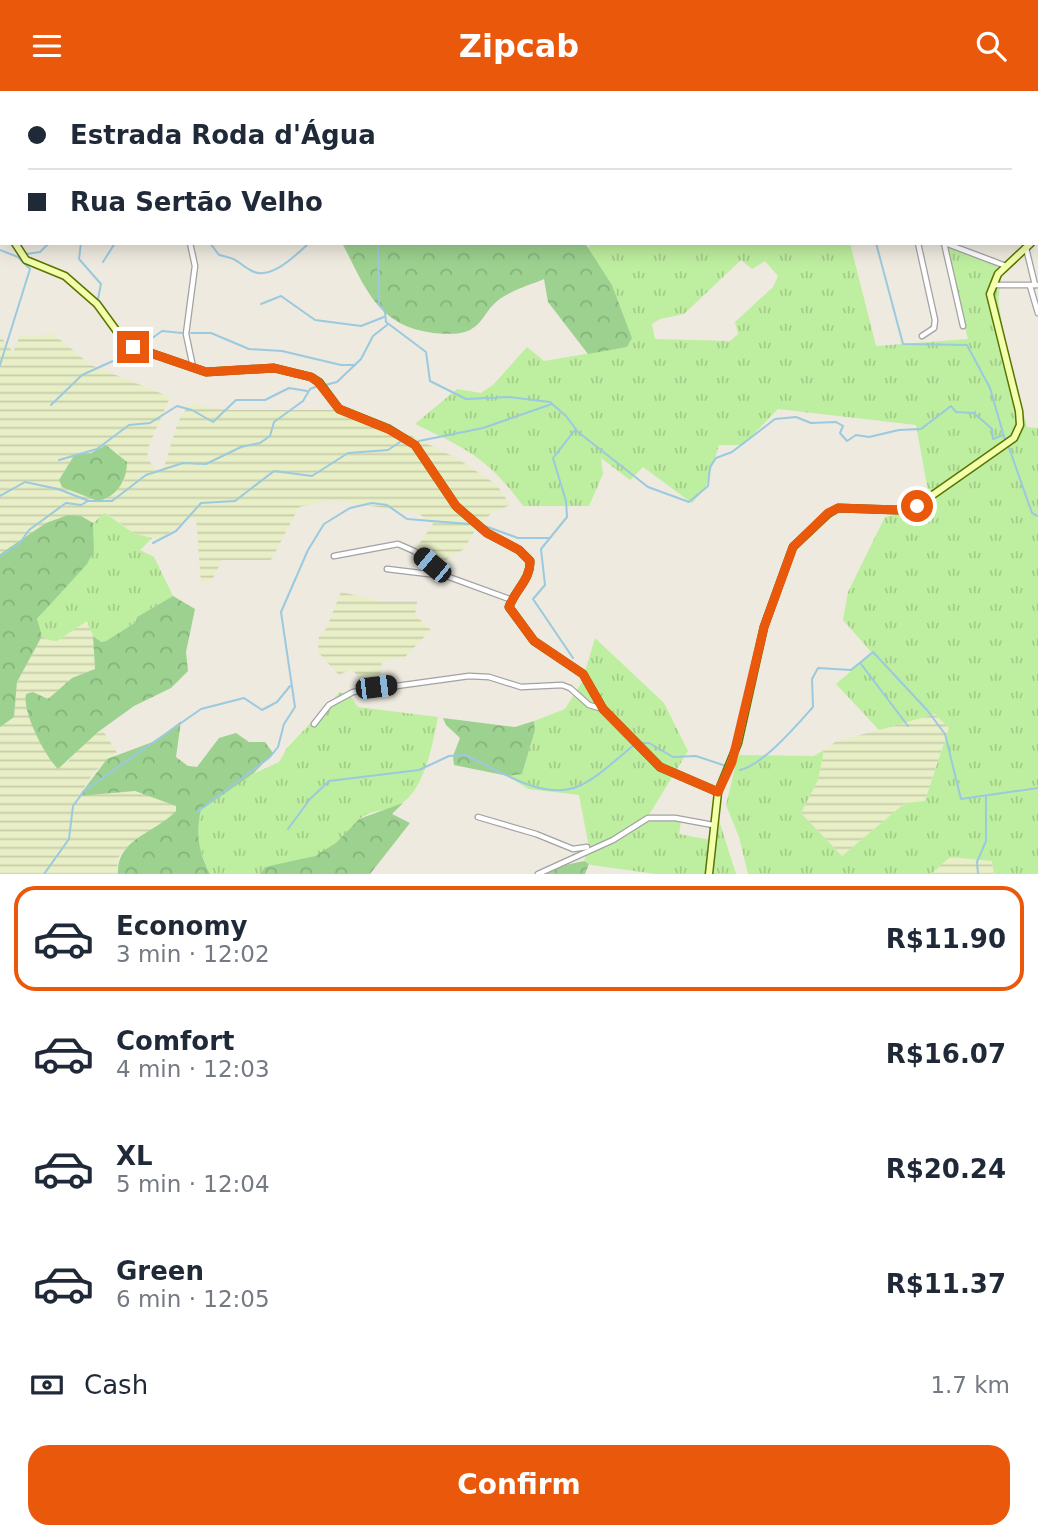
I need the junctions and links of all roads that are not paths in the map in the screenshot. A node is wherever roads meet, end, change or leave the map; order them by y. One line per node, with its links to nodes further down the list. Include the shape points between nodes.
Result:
1 (16, 245): 13 (street, via 26,260 65,276 97,304 133,347)
2 (190, 245): 13 (street, via 195,266 186,334)
3 (918, 245): 12 (street, via 935,320 934,328)
4 (944, 245): 11 (street)
5 (949, 245): 7 (street)
6 (1029, 245): 7 (street); 9 (street)
7 (1006, 266): 8 (street)
8 (992, 285): 9 (street); 20 (street, via 990,299 1019,411 1019,430 1007,445 917,506 838,508 796,543 765,622 738,743)
9 (1035, 285): 10 (street)
10 (1038, 313)
11 (963, 325)
12 (922, 336)
13 (193, 367): 17 (street, via 206,372 274,368 311,377 339,409 415,445 456,506 530,561 528,576)
14 (334, 556): 16 (street, via 398,544)
15 (387, 569): 16 (street)
16 (449, 577): 17 (street)
17 (512, 600): 18 (street, via 509,607 534,641 583,674)
18 (603, 709): 19 (street, via 589,705 562,685 521,687 469,676 353,692 329,705); 20 (street, via 660,767)
19 (314, 725)
20 (718, 792): 22 (street)
21 (478, 817): 23 (street, via 573,849)
22 (713, 825): 23 (street, via 652,817); 25 (street)
23 (594, 847): 24 (street)
24 (538, 874)
25 (709, 874)

